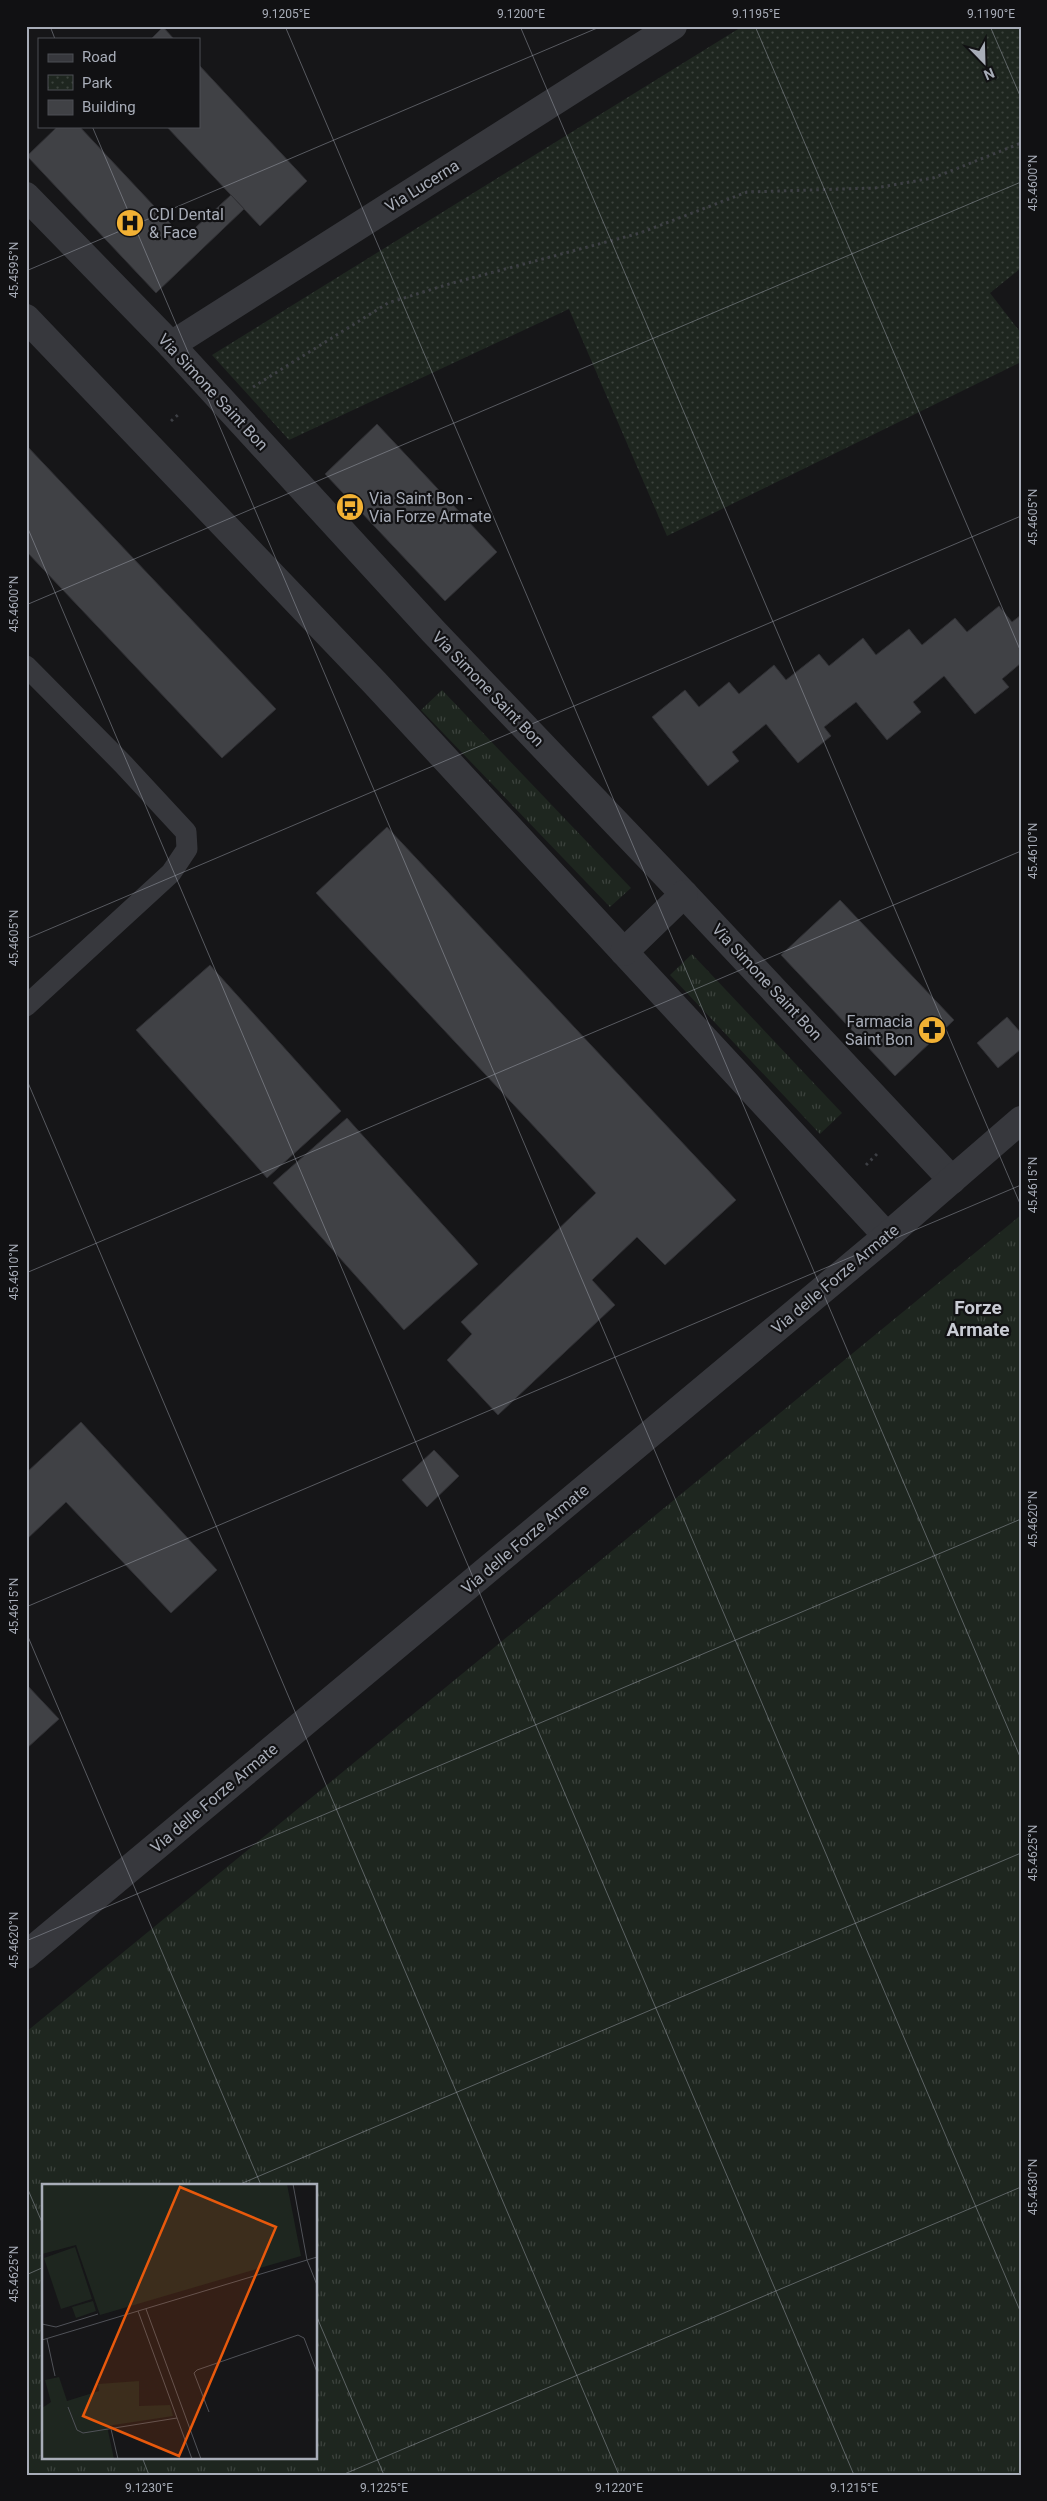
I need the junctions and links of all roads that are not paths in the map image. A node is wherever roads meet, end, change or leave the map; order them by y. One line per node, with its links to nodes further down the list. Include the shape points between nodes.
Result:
1 (674, 26): 4 (street, Via Lucerna)
2 (26, 196): 4 (street, Via Simone Saint Bon)
3 (26, 318): 7 (street, via 375,683)
4 (171, 345): 6 (street, Via Simone Saint Bon, via 439,637)
5 (26, 666): 8 (lane, via 186,832 187,850 171,873)
6 (684, 894): 7 (street); 10 (street, Via Simone Saint Bon)
7 (624, 952): 11 (street)
8 (26, 1006)
9 (1021, 1120): 10 (street, Via delle Forze Armate)
10 (952, 1180): 11 (street, Via delle Forze Armate)
11 (887, 1236): 12 (street, Via delle Forze Armate)
12 (26, 1955)

